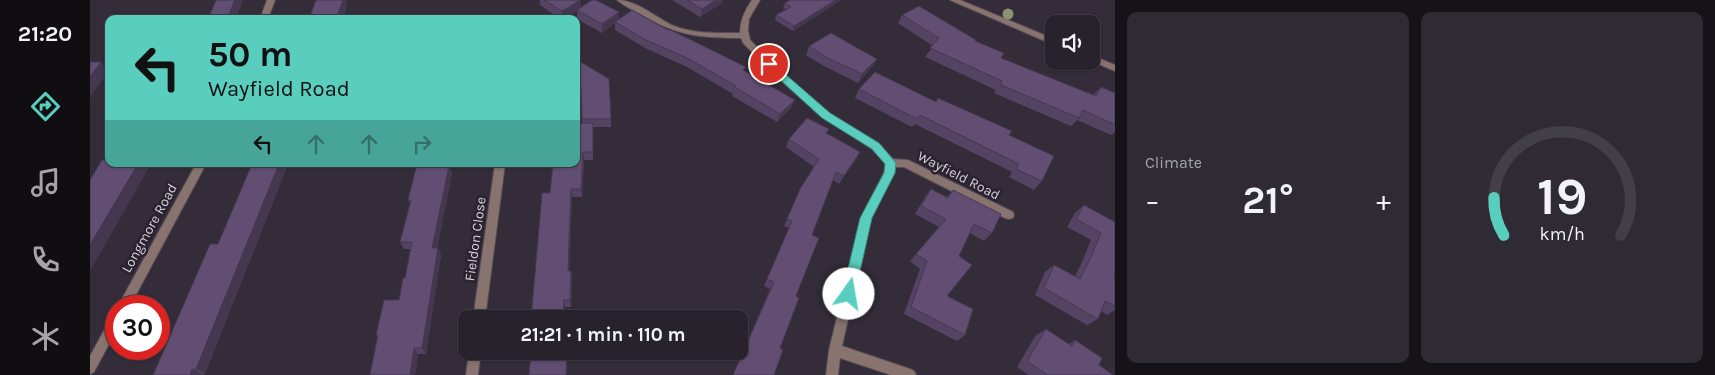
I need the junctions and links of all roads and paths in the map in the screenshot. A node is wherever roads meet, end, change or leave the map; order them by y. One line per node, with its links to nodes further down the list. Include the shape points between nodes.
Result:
1 (271, 0): 5 (street)
2 (620, 0): 6 (street, via 667,26 685,32)
3 (756, 0): 6 (street, via 744,20)
4 (954, 0): 7 (street)
5 (265, 15)
6 (744, 35): 10 (street, via 756,51 826,115 875,146)
7 (1045, 38)
8 (1100, 62): 9 (street)
9 (1115, 68)
10 (891, 163): 13 (street, Wayfield Road, via 905,163); 17 (street, via 866,218)
11 (199, 167): 14 (street, Longmore Road)
12 (500, 167): 15 (street, Fieldon Close)
13 (1009, 216)
14 (130, 295)
15 (481, 310)
16 (105, 340): 19 (street)
17 (835, 350): 21 (street); 22 (street)
18 (474, 360): 20 (street)
19 (90, 368)
20 (472, 375)
21 (832, 375)
22 (910, 375)

